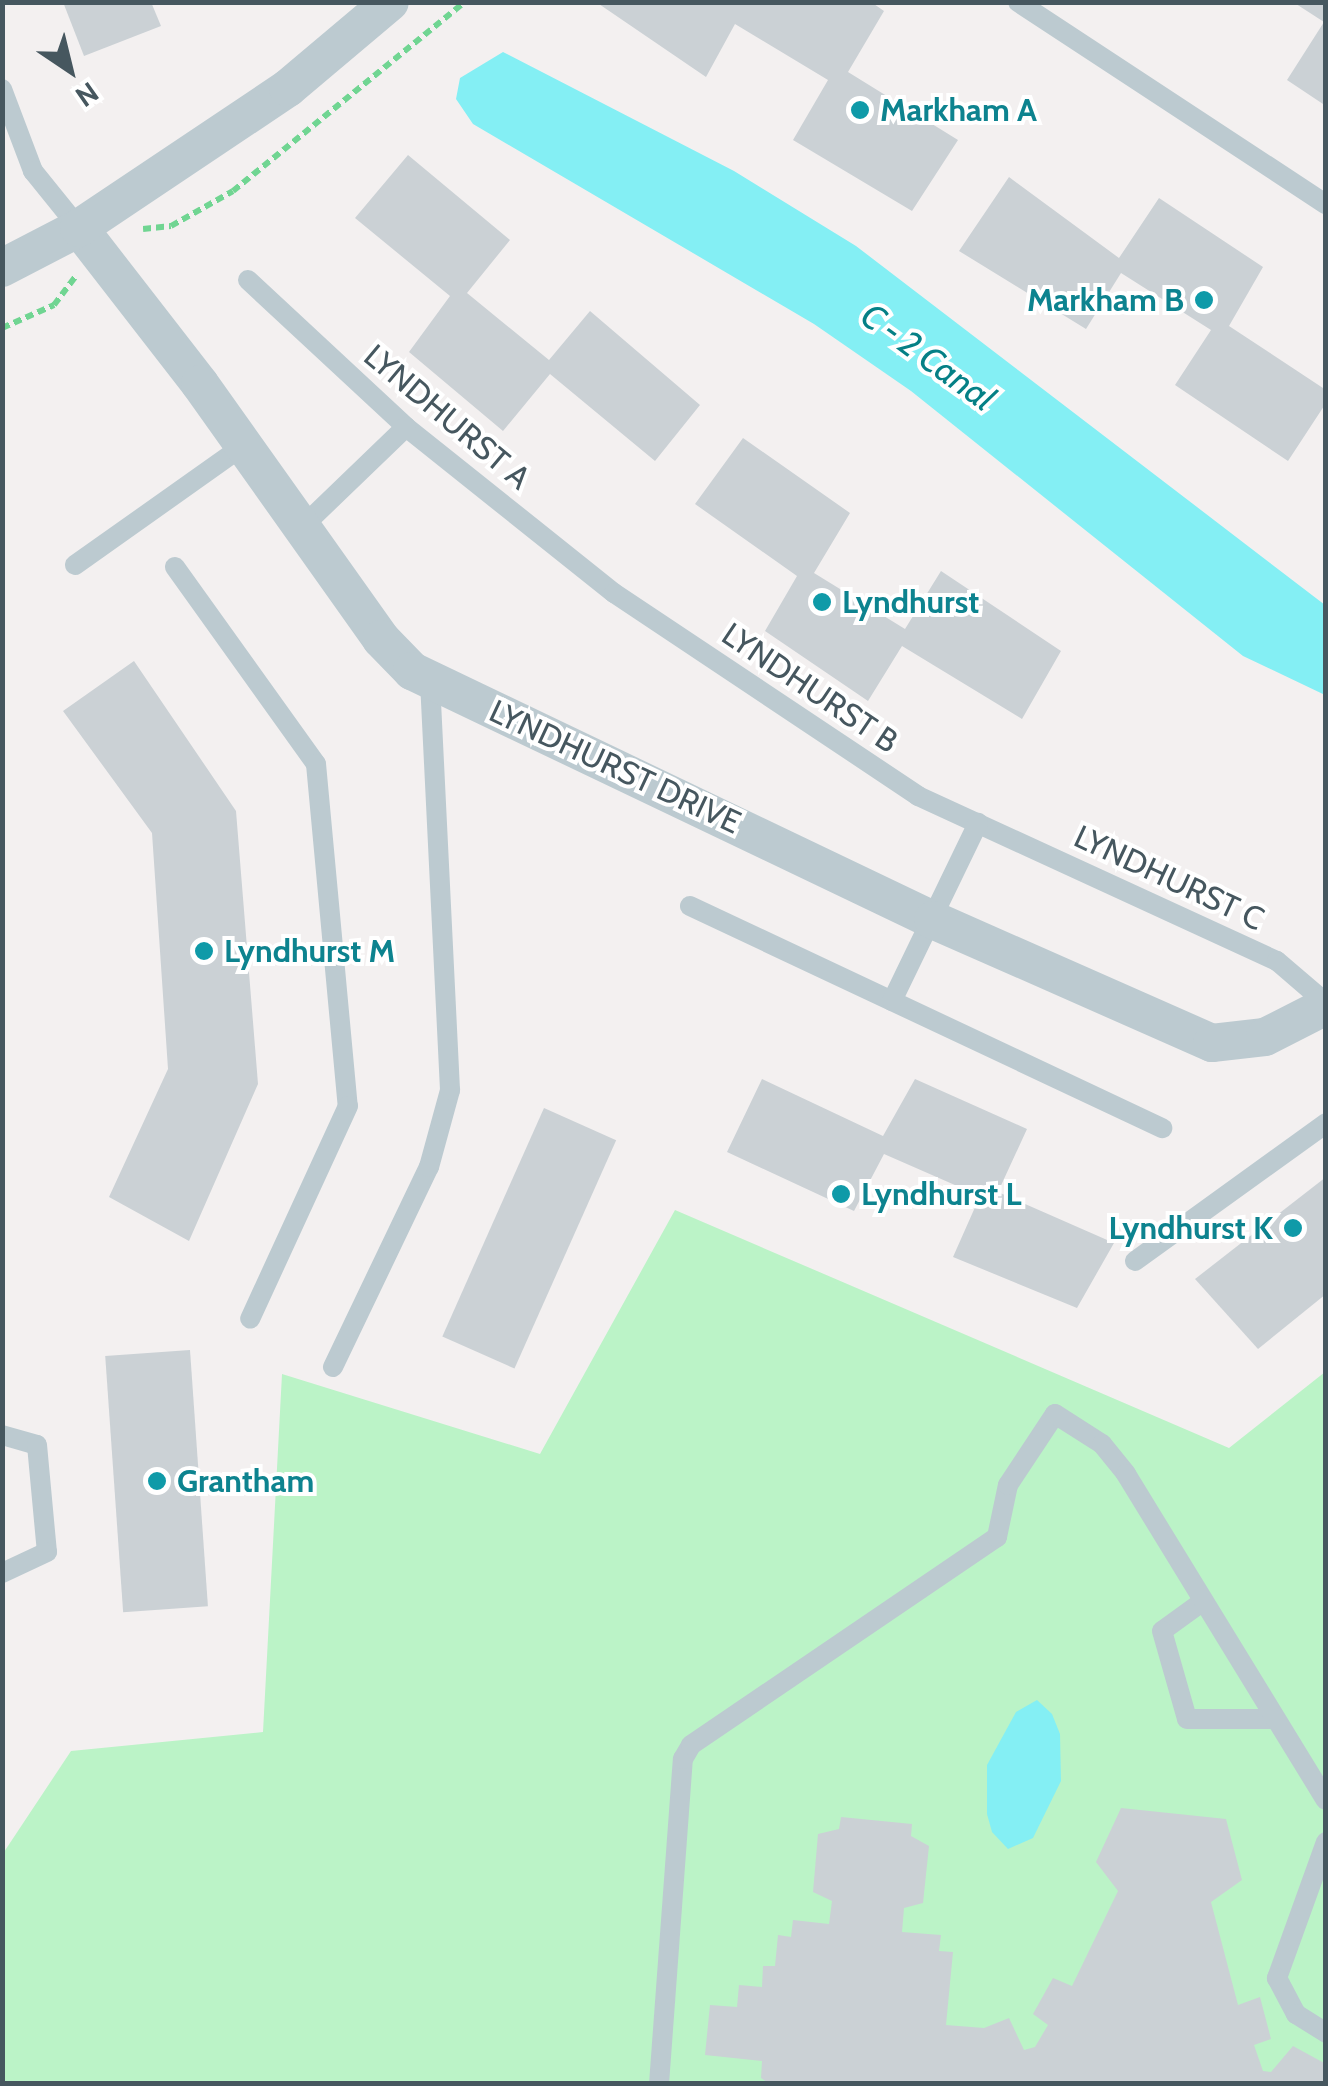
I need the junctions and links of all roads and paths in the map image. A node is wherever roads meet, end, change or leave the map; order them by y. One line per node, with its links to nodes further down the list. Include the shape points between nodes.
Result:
1 (390, 2): 6 (street, via 288,88)
2 (465, 2): 7 (path, via 234,191 171,226)
3 (1018, 2): 5 (lane)
4 (2, 89): 6 (lane, via 33,171)
5 (1326, 204)
6 (79, 228): 8 (street); 13 (street, LYNDHURST DRIVE)
7 (137, 230)
8 (2, 268)
9 (80, 272): 11 (path, via 54,305)
10 (248, 280): 12 (lane, LYNDHURST A)
11 (2, 328)
12 (406, 427): 14 (lane); 17 (lane, LYNDHURST A)
13 (243, 446): 14 (street, LYNDHURST DRIVE); 15 (lane)
14 (300, 529): 18 (street, LYNDHURST DRIVE, via 395,658)
15 (75, 565)
16 (176, 567): 27 (lane, via 316,764 348,1106)
17 (614, 593): 19 (lane, LYNDHURST B, via 918,796)
18 (430, 681): 21 (street, LYNDHURST DRIVE); 28 (lane, via 450,1090 429,1167)
19 (978, 823): 21 (lane); 23 (lane, LYNDHURST C, via 1277,962)
20 (690, 906): 22 (lane)
21 (934, 920): 22 (lane); 23 (street, LYNDHURST DRIVE, via 1212,1043 1265,1038)
22 (892, 1001): 25 (lane)
23 (1326, 1005)
24 (1326, 1124): 26 (lane)
25 (1162, 1128)
26 (1134, 1261)
27 (250, 1320)
28 (333, 1366)
29 (2, 1435): 30 (lane, via 38,1444 47,1552)
30 (2, 1573)
31 (1202, 1602): 32 (lane); 32 (lane, via 1162,1630 1187,1719); 36 (lane, via 1126,1474 1102,1444 1055,1414 1008,1485 997,1537 691,1744 683,1759)
32 (1274, 1719): 33 (lane)
33 (1326, 1800)
34 (1326, 1842): 35 (lane, via 1278,1978 1296,2014)
35 (1326, 2033)
36 (659, 2084)

